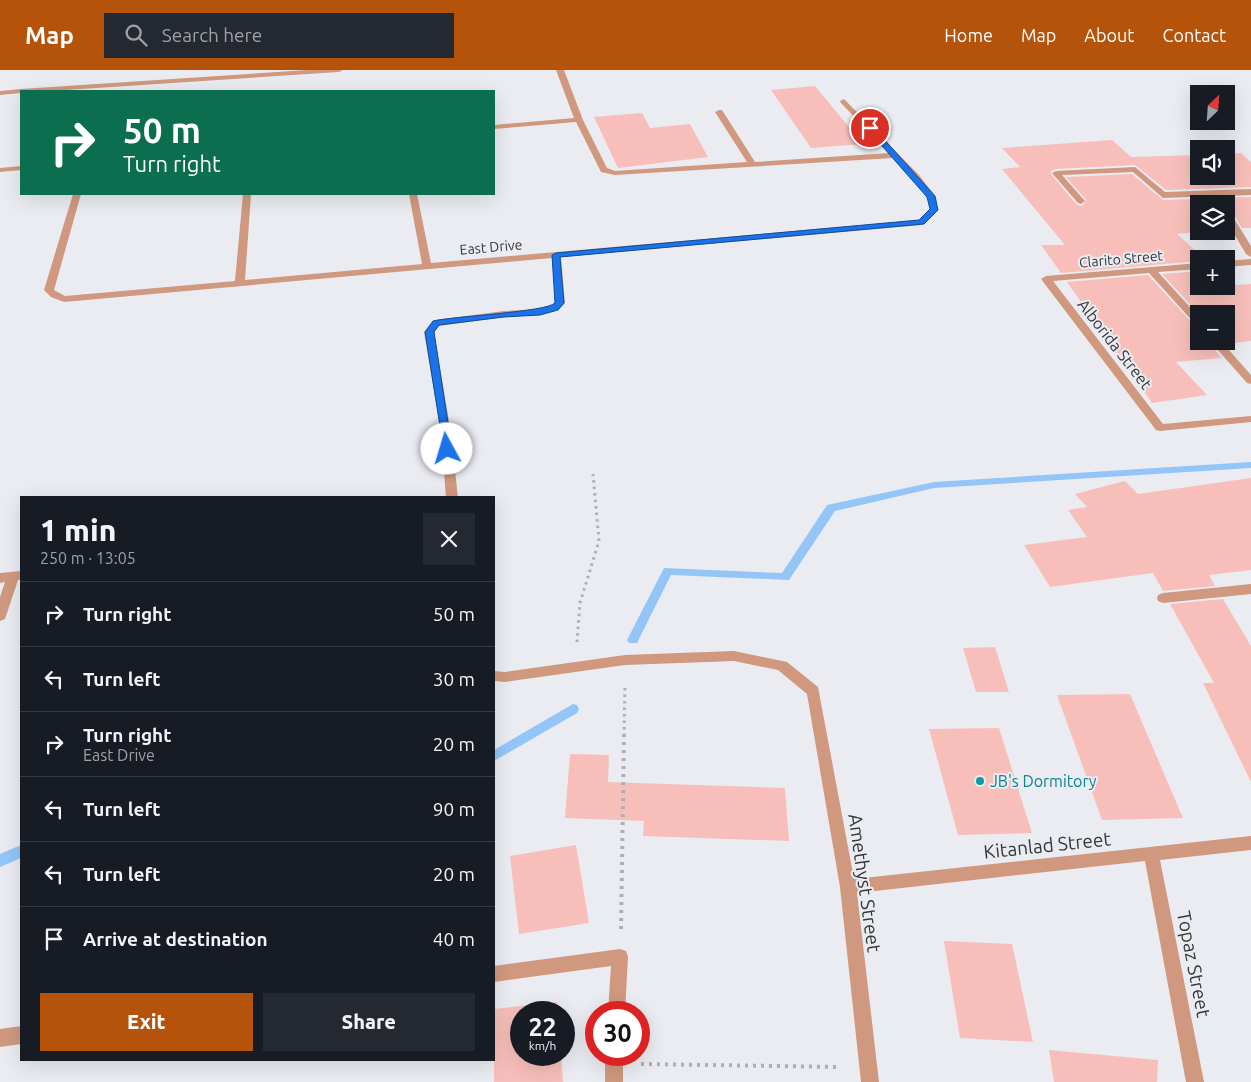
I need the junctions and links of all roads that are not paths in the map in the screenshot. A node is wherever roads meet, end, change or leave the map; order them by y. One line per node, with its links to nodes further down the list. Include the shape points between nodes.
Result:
1 (339, 70): 3 (street)
2 (560, 70): 8 (street)
3 (37, 90)
4 (20, 91): 5 (street)
5 (0, 93)
6 (844, 102): 10 (street)
7 (719, 112): 11 (street)
8 (580, 120): 9 (street); 11 (street, via 604,170 615,173)
9 (495, 127)
10 (896, 155): 11 (street); 22 (street, East Drive, via 931,196 934,210 921,222)
11 (753, 165)
12 (20, 168): 13 (street)
13 (0, 170)
14 (1251, 192): 15 (street)
15 (1215, 193): 19 (street, via 1163,195 1135,169 1056,173)
16 (77, 195): 29 (street, East Drive, via 48,290 54,295 64,299)
17 (247, 195): 29 (street)
18 (413, 195): 25 (street)
19 (1081, 201)
20 (1235, 227): 21 (street)
21 (1251, 254)
22 (556, 255): 25 (street, East Drive); 34 (street, via 560,303 555,308 436,323 429,332 446,433)
23 (1251, 262): 24 (street)
24 (1235, 263)
25 (427, 267): 29 (street, East Drive)
26 (1190, 267): 27 (street, Clarito Street)
27 (1151, 270): 28 (street, Clarito Street); 30 (street)
28 (1046, 279): 33 (street, Alborida Street, via 1160,428)
29 (240, 282)
30 (1190, 313)
31 (1223, 350): 32 (street)
32 (1251, 381)
33 (1251, 419)
34 (452, 496)
35 (11, 577): 38 (street)
36 (1251, 590): 37 (street)
37 (1163, 598)
38 (0, 616)
39 (495, 676): 42 (street, Amethyst Street, via 625,660 734,656 782,666 813,691)
40 (1251, 843): 41 (street, Kitanlad Street)
41 (1151, 853): 42 (street, Kitanlad Street); 50 (street, Topaz Street)
42 (848, 888): 48 (street, Amethyst Street)
43 (495, 974): 44 (street, via 620,957)
44 (618, 1001)
45 (20, 1036): 46 (street)
46 (0, 1038)
47 (614, 1066): 49 (street)
48 (869, 1075)
49 (614, 1082)
50 (1195, 1082)

